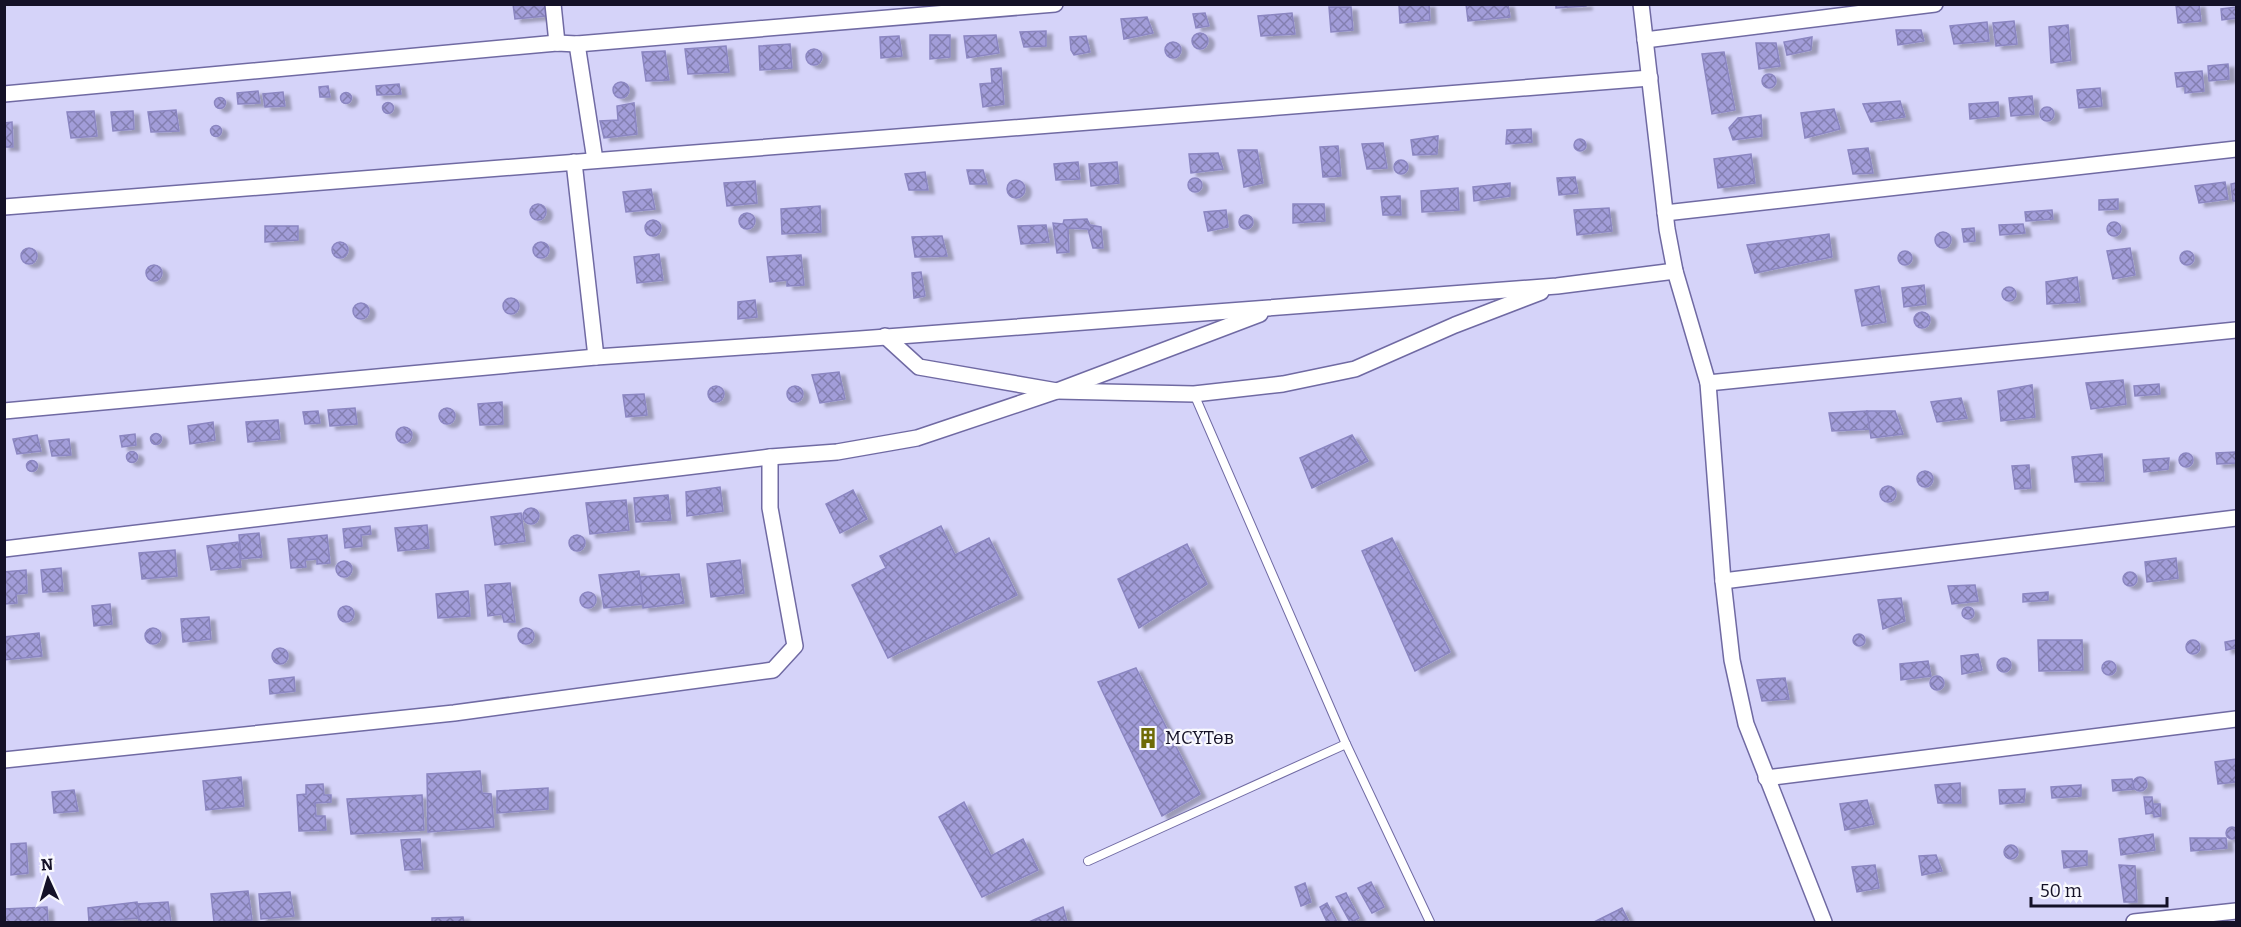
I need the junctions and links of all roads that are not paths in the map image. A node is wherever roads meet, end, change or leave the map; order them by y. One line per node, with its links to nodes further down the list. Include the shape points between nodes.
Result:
1 (553, 4): 6 (street)
2 (1055, 4): 7 (street)
3 (1641, 4): 5 (street)
4 (1935, 4): 5 (street)
5 (1645, 40): 8 (street)
6 (557, 44): 7 (street); 9 (street)
7 (578, 45): 11 (street)
8 (1650, 78): 11 (street); 14 (street)
9 (4, 94)
10 (2236, 149): 14 (street)
11 (595, 160): 12 (street)
12 (574, 162): 13 (street); 20 (street)
13 (4, 207)
14 (1665, 213): 15 (street)
15 (1675, 271): 16 (street); 21 (street)
16 (1557, 286): 17 (street); 23 (street, via 1355,369 1283,384)
17 (1277, 308): 19 (street); 22 (street)
18 (2236, 330): 21 (street)
19 (885, 336): 20 (street); 22 (street, via 919,367)
20 (596, 357): 24 (street)
21 (1708, 383): 28 (street)
22 (1057, 391): 23 (street); 25 (street, via 917,438 837,452)
23 (1194, 394): 30 (lane)
24 (4, 411)
25 (770, 457): 27 (street); 31 (street, via 770,508 795,646 773,670 454,713)
26 (2236, 518): 28 (street)
27 (4, 549)
28 (1723, 581): 32 (street, via 1732,660 1746,724)
29 (2236, 719): 32 (street)
30 (1346, 744): 33 (lane); 35 (lane)
31 (4, 760)
32 (1766, 777): 36 (street)
33 (1088, 861)
34 (2236, 911): 37 (street)
35 (1430, 922)
36 (1824, 922)
37 (2134, 922)

